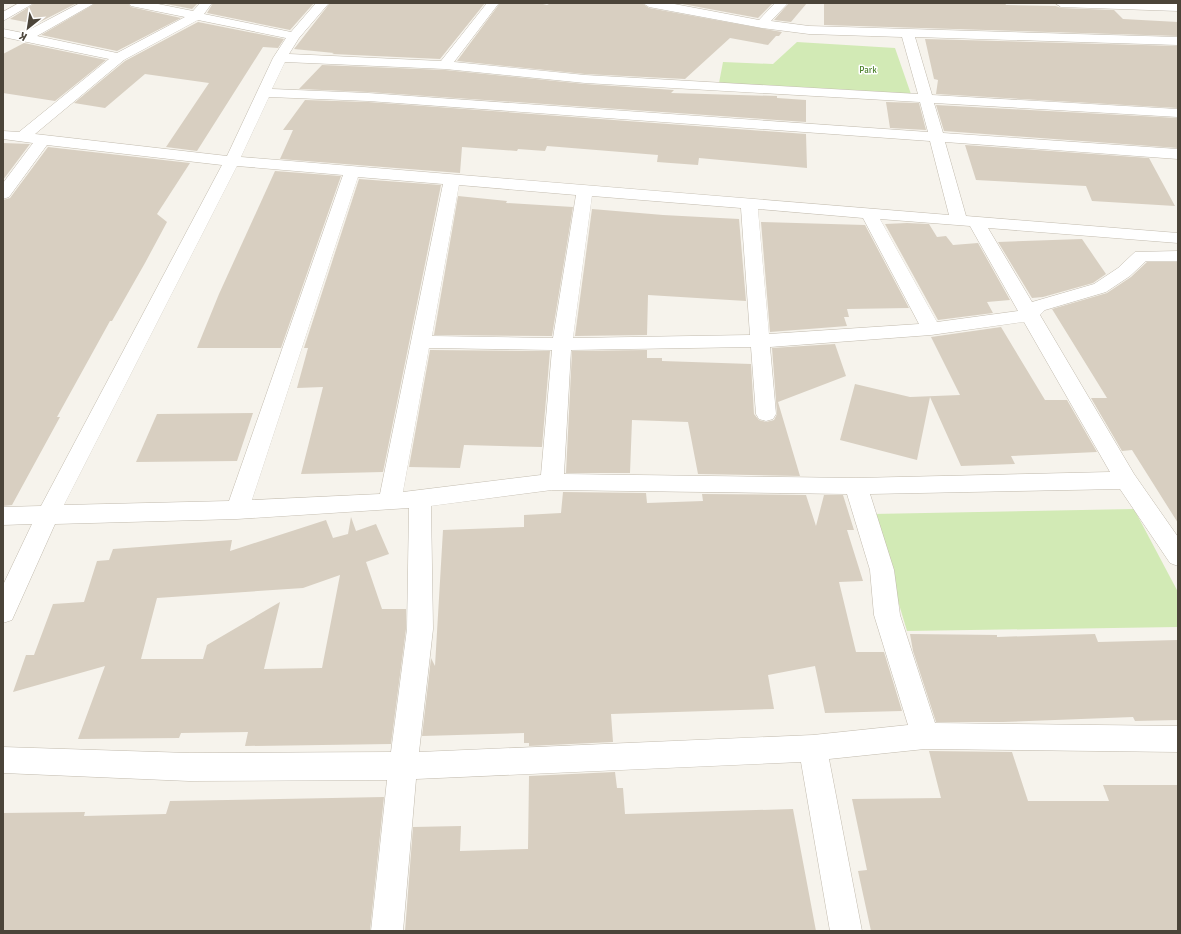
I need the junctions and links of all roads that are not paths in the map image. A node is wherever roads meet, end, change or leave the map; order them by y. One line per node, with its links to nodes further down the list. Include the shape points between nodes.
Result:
1 (25, 3): 14 (street)
2 (89, 3): 21 (street)
3 (135, 3): 13 (street)
4 (206, 3): 13 (street)
5 (323, 3): 19 (street)
6 (493, 3): 25 (street)
7 (649, 3): 15 (street)
8 (782, 3): 15 (street)
9 (1048, 3): 12 (street)
10 (1162, 3): 11 (street)
11 (1178, 6): 12 (street)
12 (1058, 9)
13 (196, 16): 19 (street); 23 (street)
14 (3, 17)
15 (762, 24): 18 (street, via 809,30)
16 (1063, 26): 20 (street)
17 (3, 33): 21 (street)
18 (907, 33): 20 (street); 27 (street)
19 (294, 36): 24 (street)
20 (1070, 37): 22 (street)
21 (24, 38): 23 (street)
22 (1178, 41)
23 (119, 57): 31 (street)
24 (280, 58): 25 (street); 26 (street)
25 (445, 65): 27 (street, via 585,79)
26 (263, 93): 30 (street, via 368,97); 34 (street)
27 (927, 98): 28 (street); 30 (street)
28 (1178, 113)
29 (3, 135): 31 (street)
30 (935, 136): 33 (street); 41 (street)
31 (22, 137): 32 (street)
32 (43, 140): 34 (street); 38 (street)
33 (1178, 154)
34 (232, 161): 35 (street); 57 (street)
35 (352, 171): 36 (street); 55 (street)
36 (452, 180): 37 (street); 47 (street)
37 (585, 192): 39 (street); 48 (street)
38 (3, 194)
39 (749, 204): 40 (street); 46 (street)
40 (869, 214): 41 (street); 45 (street)
41 (968, 222): 42 (street); 44 (street)
42 (1178, 238)
43 (1178, 256): 44 (street, via 1141,256 1124,272 1100,288 1038,306)
44 (1029, 315): 45 (street); 50 (street)
45 (930, 329): 46 (street)
46 (760, 341): 48 (street); 49 (street)
47 (422, 342): 48 (street); 54 (street)
48 (562, 344): 51 (street)
49 (766, 414)
50 (1126, 480): 52 (street); 58 (street)
51 (552, 482): 52 (street); 53 (street)
52 (856, 486): 60 (street, via 882,570 887,616)
53 (420, 498): 54 (street); 64 (street, via 420,629)
54 (390, 502): 55 (street)
55 (237, 510): 57 (street)
56 (3, 516): 57 (street)
57 (47, 516): 59 (street)
58 (1178, 556)
59 (3, 612)
60 (925, 736): 61 (street); 62 (street)
61 (1178, 739)
62 (812, 748): 64 (street); 66 (street)
63 (3, 760): 64 (street, via 189,767)
64 (403, 766): 65 (street)
65 (387, 931)
66 (846, 931)

